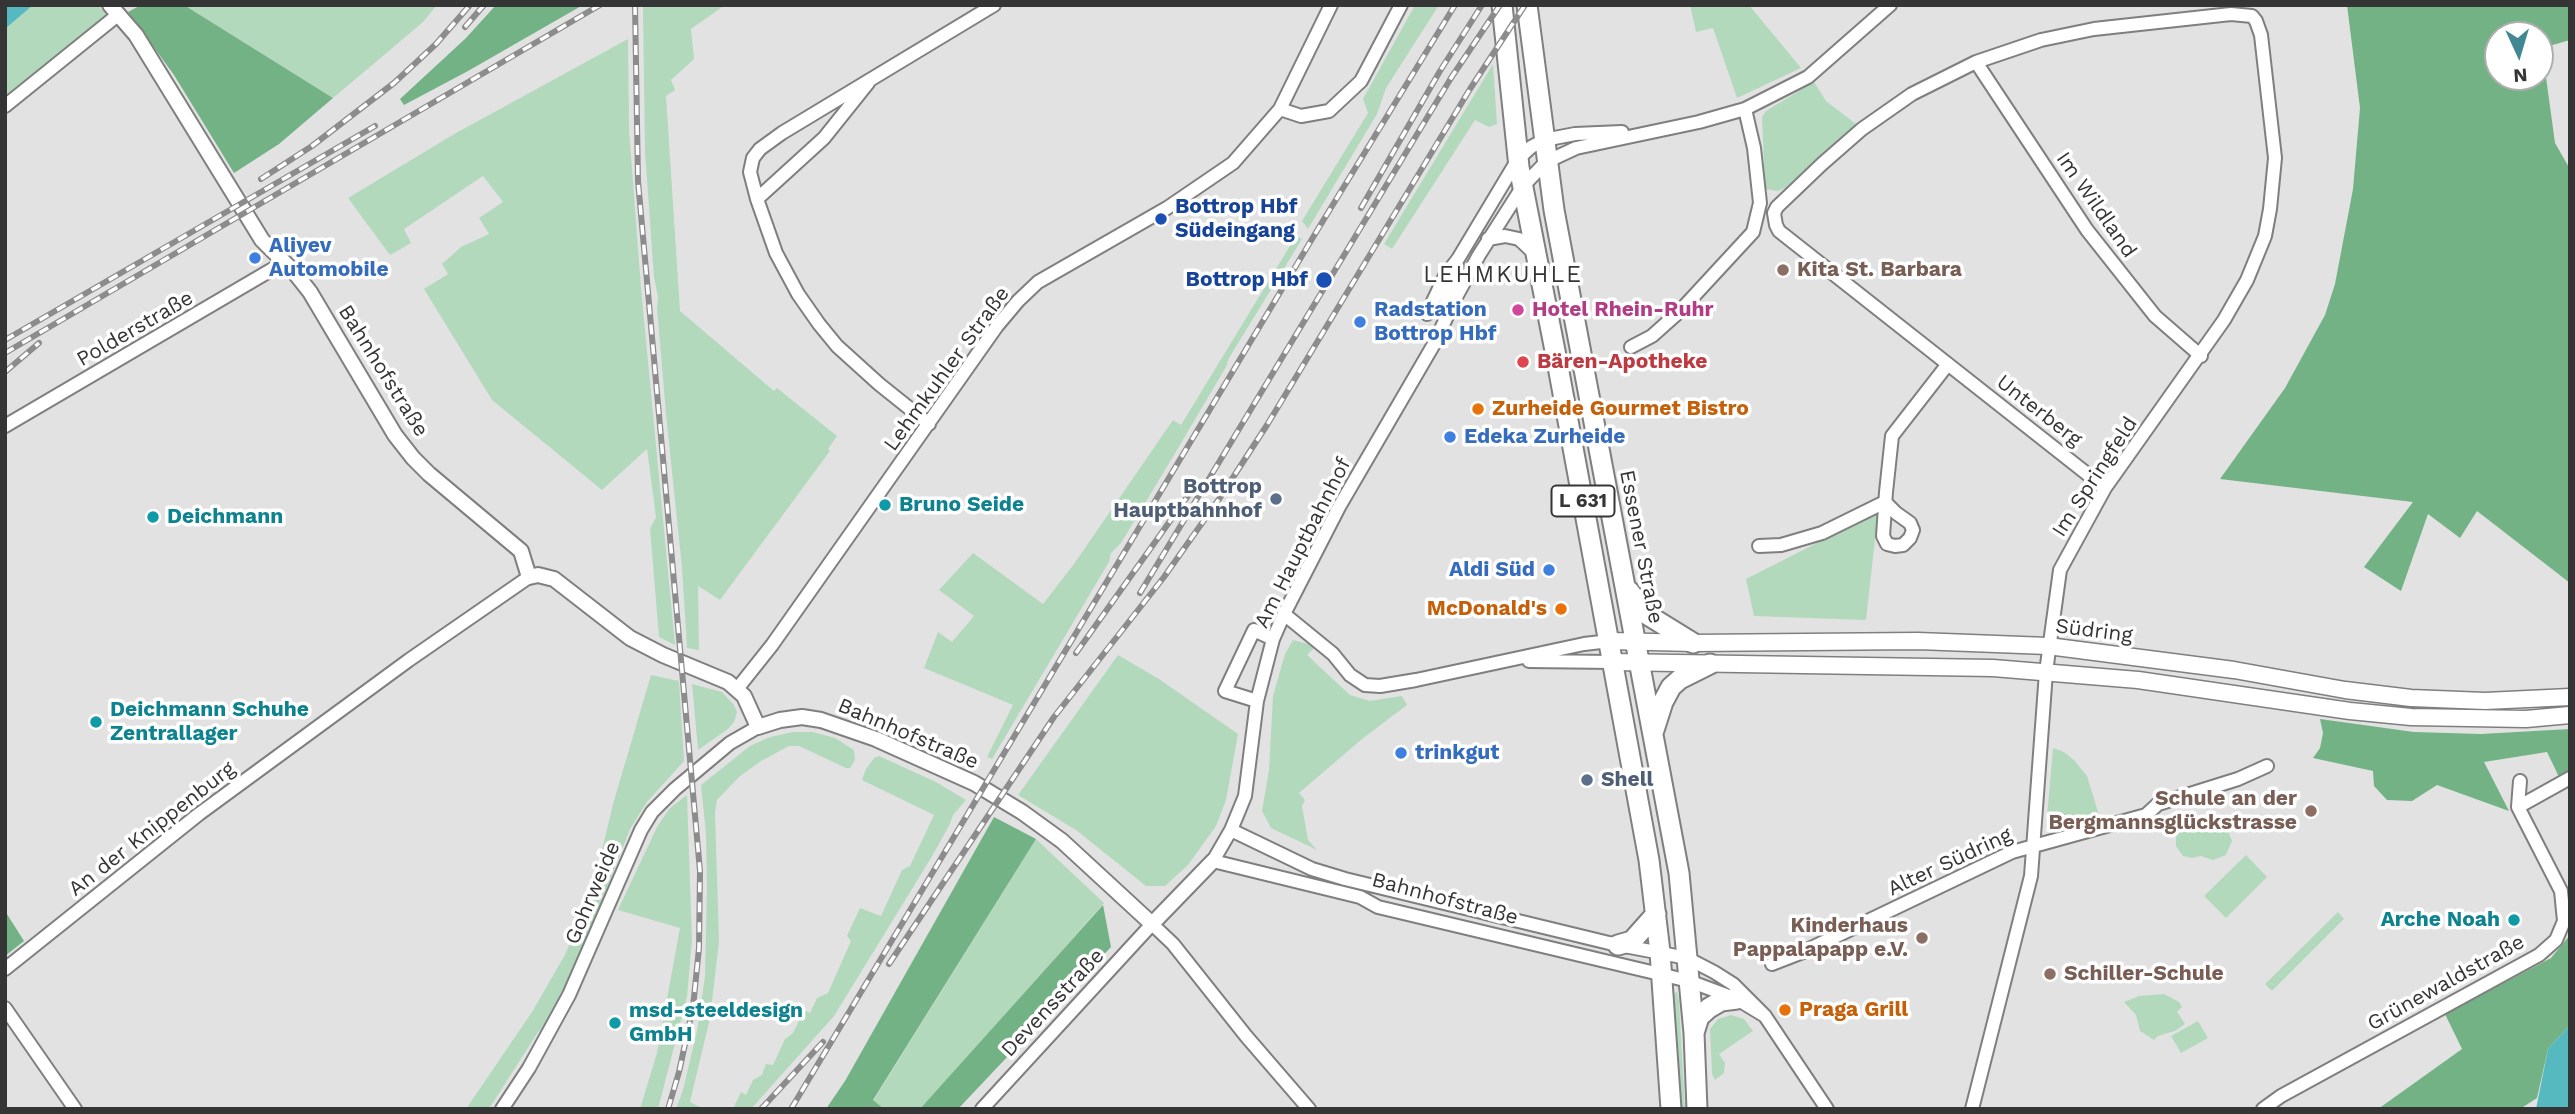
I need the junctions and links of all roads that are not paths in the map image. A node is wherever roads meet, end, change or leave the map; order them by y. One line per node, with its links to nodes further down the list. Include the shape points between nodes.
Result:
1 (994, 5): 9 (street)
2 (1331, 5): 11 (street, Lehmkuhler Straße)
3 (1401, 5): 11 (street, via 1361,81 1329,111 1301,116)
4 (1502, 5): 15 (main road, L 631)
5 (1527, 5): 14 (main road, Essener Straße / L 631)
6 (1890, 5): 12 (street, via 1808,78)
7 (114, 9): 10 (street); 22 (street, Bahnhofstraße, via 136,34 262,240)
8 (1976, 62): 25 (street, Im Wildland, via 2087,230 2155,316); 25 (street, Im Springfeld, via 2041,40 2094,29 2231,14 2252,16 2256,21 2262,35 2273,133 2270,209 2265,236 2247,280); 26 (street, Unterberg, via 1912,94 1862,129 1777,208 1774,219 1779,231)
9 (872, 78): 18 (street, via 824,138); 18 (street, via 760,149 750,172)
10 (5, 106)
11 (1280, 109): 27 (street, Lehmkuhler Straße, via 1233,163 1167,208 1038,282 1017,301)
12 (1745, 109): 13 (street); 24 (street, via 1760,204 1753,232 1680,311 1652,336)
13 (1654, 131): 14 (street); 16 (street, via 1576,148)
14 (1544, 140): 15 (street, Am Hauptbahnhof); 16 (main road, Essener Straße / L 631)
15 (1518, 159): 17 (main road, L 631); 21 (street, Am Hauptbahnhof)
16 (1546, 162): 17 (street, Am Hauptbahnhof); 32 (main road, Essener Straße / L 631)
17 (1523, 186): 19 (street, Am Hauptbahnhof); 20 (main road, L 631)
18 (757, 199): 27 (street, via 776,253 819,324 848,356)
19 (1488, 239): 20 (street, via 1519,239); 23 (street, Am Hauptbahnhof)
20 (1535, 254): 35 (main road, L 631)
21 (1458, 259): 23 (street, Am Hauptbahnhof); 23 (street, Am Hauptbahnhof, via 1444,276 1427,314 1442,295)
22 (283, 263): 28 (street, Polderstraße); 31 (street, Bahnhofstraße, via 310,292 413,458 521,551)
23 (1451, 296): 33 (street, Am Hauptbahnhof, via 1438,337 1339,507)
24 (1631, 347)
25 (2201, 356): 29 (street, Im Springfeld)
26 (1948, 364): 29 (street, Unterberg); 30 (street, via 1892,436 1885,502 1822,533)
27 (929, 424): 44 (street, Lehmkuhler Straße)
28 (5, 426)
29 (2105, 488): 38 (street, Im Springfeld, via 2060,570)
30 (1759, 546)
31 (529, 576): 44 (street, via 554,579 630,638); 63 (street, An der Knippenburg, via 200,814)
32 (1625, 584): 36 (main road, Essener Straße / L 631); 37 (main road, via 1646,614)
33 (1284, 614): 34 (street, Am Hauptbahnhof); 39 (street, via 1365,685 1381,686)
34 (1273, 639): 46 (street, Am Hauptbahnhof); 46 (street, via 1254,630 1225,691)
35 (1610, 641): 36 (main road, Südring); 39 (street); 40 (main road, L 631)
36 (1636, 641): 37 (main road, Südring); 41 (main road, Essener Straße / L 631)
37 (1693, 643): 38 (main road, Südring, via 1918,641)
38 (2048, 646): 43 (street, Im Springfeld); 45 (main road, Südring, via 2411,698 2485,702)
39 (1504, 662): 40 (street)
40 (1614, 662): 41 (main road, Südring); 57 (main road, L 631)
41 (1640, 664): 42 (main road, Südring); 49 (main road, Essener Straße / L 631)
42 (1710, 664): 43 (main road, Südring); 49 (main road, via 1671,687)
43 (2046, 672): 47 (main road, Südring, via 2411,717); 55 (street, Im Springfeld)
44 (737, 689): 48 (street)
45 (2570, 697)
46 (1257, 701): 54 (street, Am Hauptbahnhof, via 1245,796)
47 (2570, 715)
48 (758, 727): 58 (street, Bahnhofstraße, via 802,717 821,720 974,783 1062,841); 71 (street, Gohrweide, via 730,743 652,812 569,995)
49 (1652, 738): 61 (main road, Essener Straße / L 631, via 1679,873)
50 (2267, 766): 55 (street, Alter Südring, via 2158,804 2146,815)
51 (2570, 778): 53 (street)
52 (2520, 781): 53 (street)
53 (2518, 807): 78 (street, Grünewaldstraße, via 2561,891 2564,921 2556,940 2539,955)
54 (1231, 830): 56 (street, Am Hauptbahnhof); 59 (street, Bahnhofstraße, via 1312,869 1345,879)
55 (2033, 846): 62 (street, Alter Südring); 77 (street, Im Springfeld, via 2031,876)
56 (1213, 861): 58 (street); 64 (street, Bahnhofstraße)
57 (1656, 914): 59 (main road, via 1632,942); 60 (main road, L 631)
58 (1152, 924): 72 (street, Devensstraße); 73 (street)
59 (1618, 945): 60 (street, Bahnhofstraße)
60 (1658, 951): 61 (street, Bahnhofstraße); 64 (main road, L 631)
61 (1687, 958): 65 (main road, L 631); 68 (street, via 1733,984)
62 (1772, 964)
63 (5, 969)
64 (1661, 974): 65 (street, Bahnhofstraße); 74 (main road, L 631)
65 (1689, 981): 66 (street, Bahnhofstraße); 69 (main road, L 631)
66 (1737, 999): 68 (street); 69 (main road, via 1709,1007)
67 (5, 1008): 70 (street)
68 (1765, 1016): 76 (street)
69 (1694, 1032): 75 (main road, L 631)
70 (75, 1109)
71 (502, 1109)
72 (982, 1109)
73 (1310, 1109)
74 (1671, 1109)
75 (1697, 1109)
76 (1827, 1109)
77 (1972, 1109)
78 (2263, 1109)

